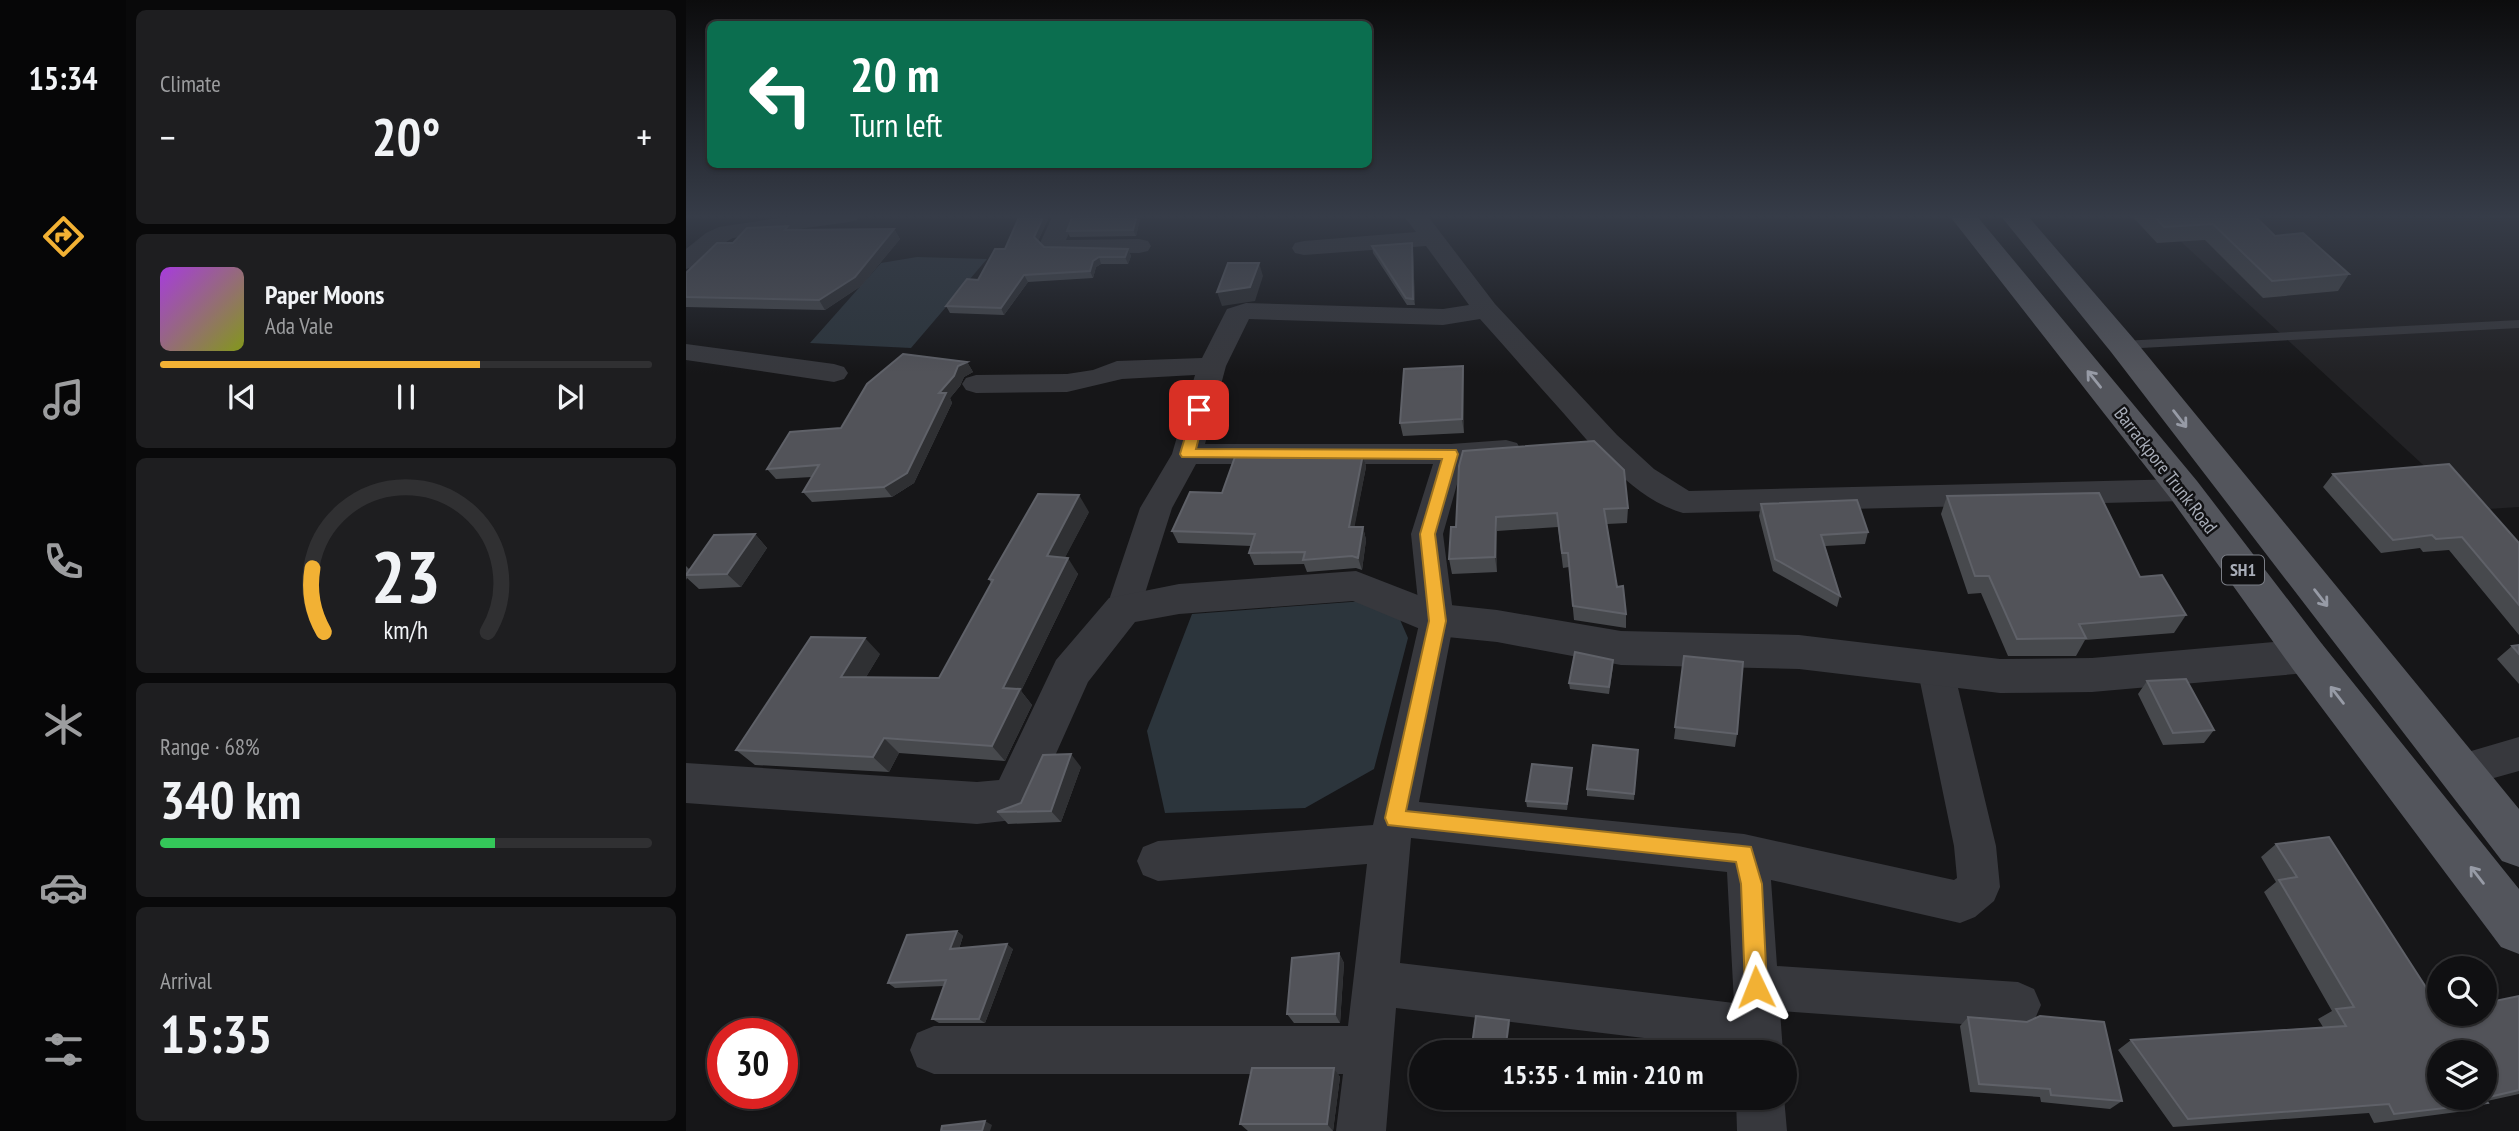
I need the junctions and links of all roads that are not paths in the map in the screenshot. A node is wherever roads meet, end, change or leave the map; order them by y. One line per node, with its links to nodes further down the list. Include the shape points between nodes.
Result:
1 (1454, 268): 4 (street)
2 (2005, 268): 14 (main road, Barrackpore Trunk Road / SH1, one-way to 2)
3 (2057, 268): 6 (main road, SH1)
4 (1486, 310): 8 (street, via 1443,317 1246,312 1236,315); 11 (street)
5 (2519, 324): 6 (lane)
6 (2122, 345): 20 (main road, SH1, one-way to 20)
7 (686, 352): 9 (street)
8 (1212, 366): 10 (street, via 1117,370 1085,382); 12 (street)
9 (834, 373)
10 (976, 384)
11 (1606, 442): 13 (street); 14 (street, via 1643,477 1682,502)
12 (1187, 454): 13 (street); 15 (street, via 1156,508)
13 (1451, 454): 16 (street, via 1427,534)
14 (2184, 490): 17 (main road, Barrackpore Trunk Road / SH1)
15 (1123, 609): 16 (street, via 1179,599 1356,586); 21 (street, via 1071,672 1013,799 977,803)
16 (1437, 621): 18 (street, via 1497,626 1621,648 1799,652); 22 (street)
17 (2307, 656): 18 (street, via 2092,675 2000,676); 26 (main road, Barrackpore Trunk Road / SH1, one-way to 17)
18 (1935, 667): 24 (street, via 1975,846 1979,887 1960,902)
19 (2519, 754): 20 (street)
20 (2458, 771): 23 (main road, SH1)
21 (686, 783)
22 (1392, 831): 24 (street); 25 (street); 27 (street)
23 (2519, 845)
24 (1744, 854): 29 (street, via 1751,884)
25 (1158, 861)
26 (2519, 929)
27 (1376, 983): 29 (street); 31 (street)
28 (2018, 1005): 29 (street)
29 (1757, 1023)
30 (934, 1050): 31 (street)
31 (1369, 1050): 33 (street)
32 (1761, 1110): 34 (street)
33 (1362, 1131)
34 (1762, 1131)

